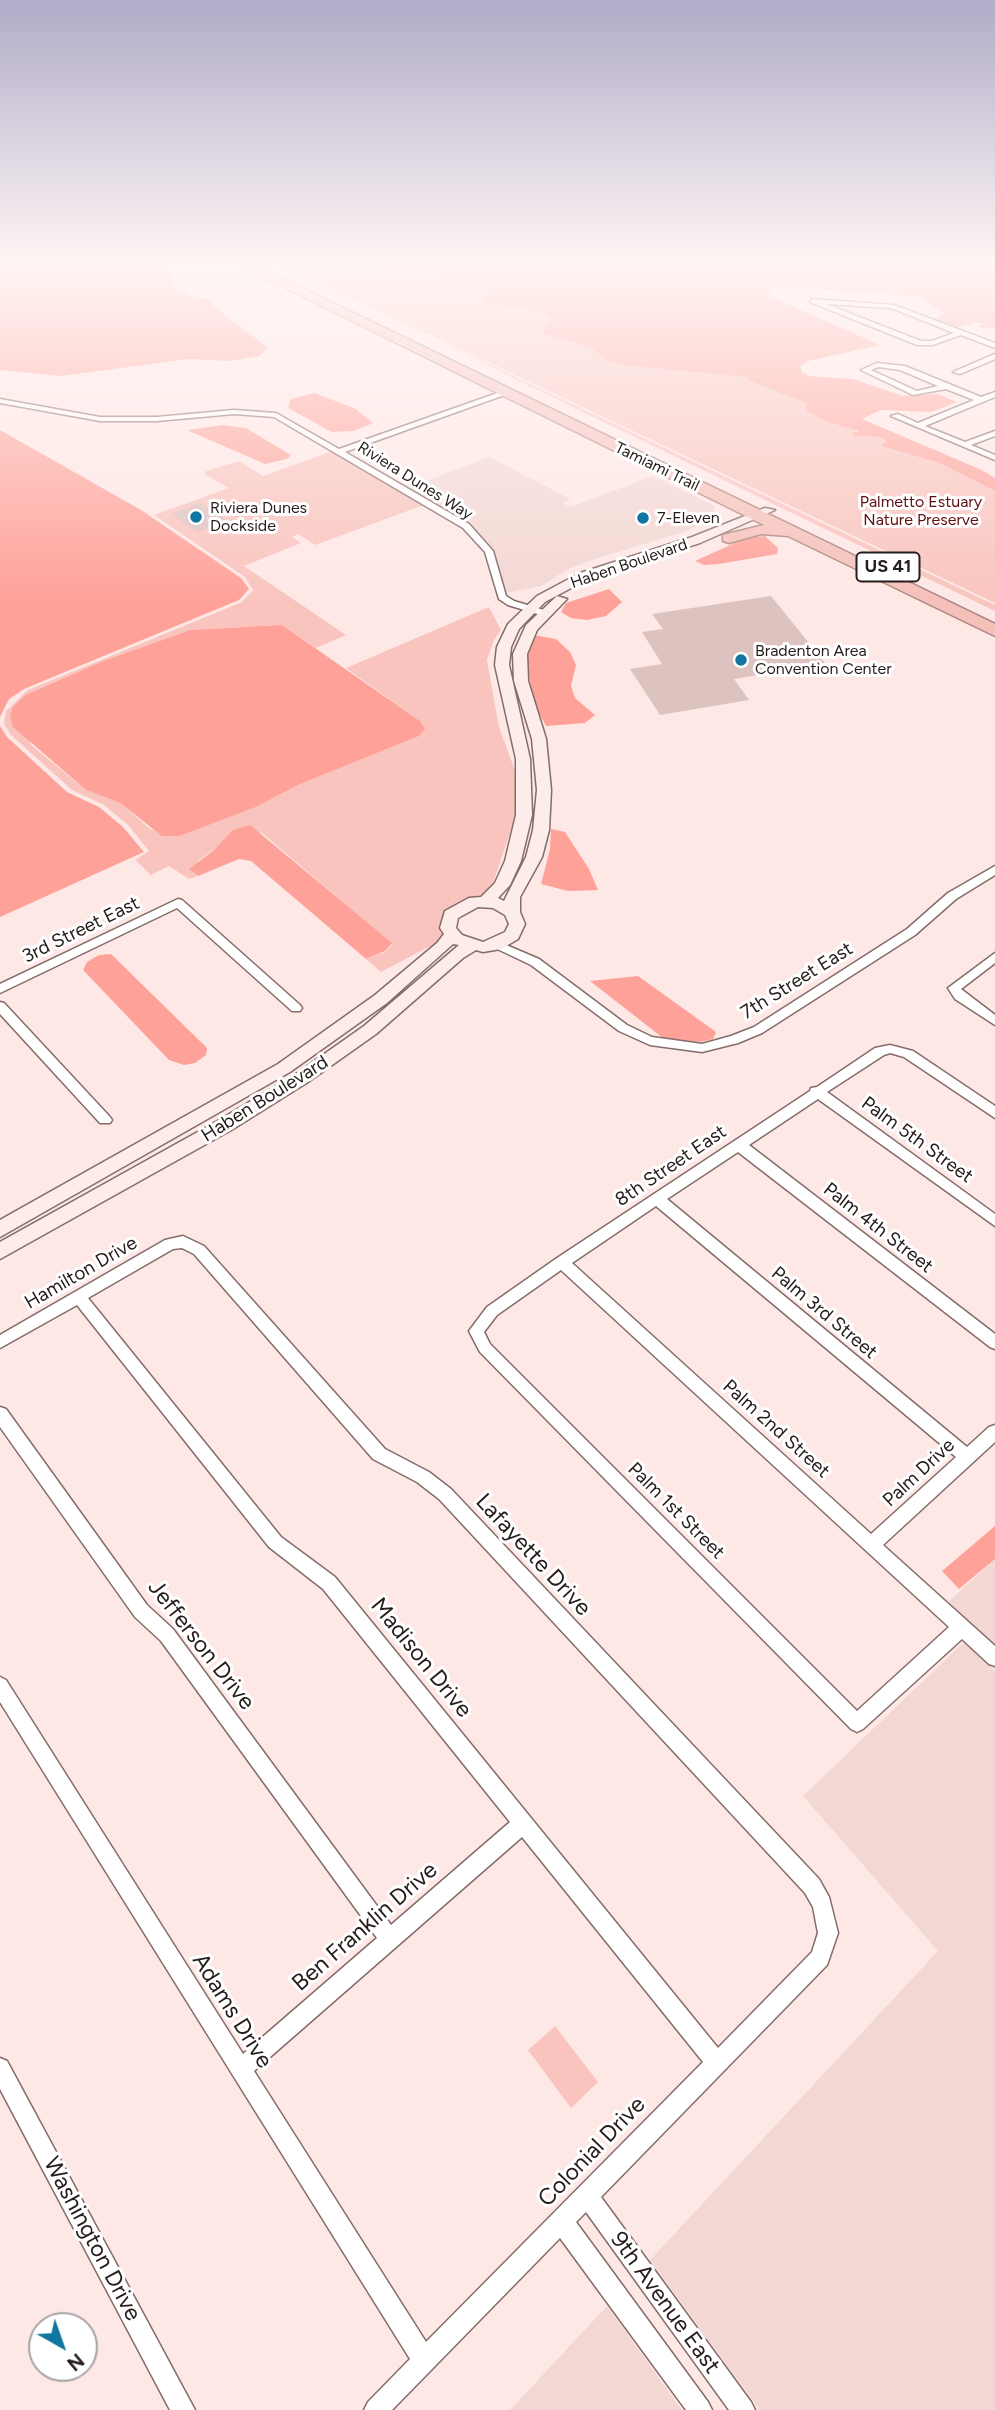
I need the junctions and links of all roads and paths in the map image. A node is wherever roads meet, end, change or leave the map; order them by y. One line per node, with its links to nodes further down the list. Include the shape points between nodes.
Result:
1 (476, 377): 6 (highway, Tamiami Trail / US 41)
2 (485, 377): 17 (highway, Tamiami Trail / US 41)
3 (882, 377): 5 (street, via 916,393)
4 (924, 377): 5 (street)
5 (947, 386): 8 (street)
6 (506, 393): 14 (street); 16 (highway, Tamiami Trail / US 41)
7 (995, 394): 8 (street)
8 (981, 400): 11 (street)
9 (0, 401): 14 (street, Riviera Dunes Way, via 100,419 234,412 276,415)
10 (895, 416): 11 (street)
11 (918, 426): 13 (street)
12 (995, 433): 13 (street)
13 (965, 445): 15 (street)
14 (340, 451): 20 (street, Riviera Dunes Way, via 466,526 489,551 502,597)
15 (995, 458)
16 (728, 501): 17 (highway, Tamiami Trail / US 41); 18 (highway, via 739,517)
17 (768, 515): 18 (street, Haben Boulevard); 19 (highway, Tamiami Trail / US 41); 21 (highway, Tamiami Trail / US 41)
18 (724, 535): 19 (highway, via 761,529); 20 (street, Haben Boulevard, via 677,558 595,581)
19 (803, 538): 22 (highway, Tamiami Trail / US 41)
20 (537, 610): 23 (street, Haben Boulevard, via 513,627 503,653 503,677); 24 (street, Haben Boulevard, via 519,661)
21 (995, 619)
22 (995, 631)
23 (519, 735): 24 (street); 26 (street, Haben Boulevard, via 525,781 523,826 502,885)
24 (539, 738): 27 (street, Haben Boulevard, via 544,790 541,830 534,856 512,897)
25 (995, 870): 33 (street, 7th Street East, via 952,896 911,932 758,1030 702,1048 650,1041 623,1028)
26 (485, 902): 27 (street); 28 (street, via 465,905 451,915 447,921)
27 (512, 912): 29 (street, via 517,924)
28 (451, 935): 31 (street); 43 (street, Haben Boulevard, via 381,999 284,1068)
29 (512, 935): 30 (street); 33 (street, 7th Street East)
30 (495, 945): 31 (street); 33 (street, 7th Street East)
31 (471, 946): 45 (street, Haben Boulevard, via 370,1030 302,1078)
32 (995, 957): 37 (street, via 954,988)
33 (535, 962)
34 (0, 989): 36 (street, 3rd Street East, via 178,903)
35 (0, 1006): 40 (street)
36 (296, 1007)
37 (995, 1021)
38 (816, 1091): 39 (street, 8th Street East, via 868,1057 890,1049 908,1054); 41 (street, 8th Street East); 44 (street, Palm 5th Street)
39 (995, 1113)
40 (104, 1120)
41 (738, 1144): 42 (street, 8th Street East); 53 (street, Palm 4th Street)
42 (657, 1199): 49 (street, 8th Street East); 56 (street, Palm 3rd Street)
43 (29, 1213): 45 (street); 46 (street, Haben Boulevard)
44 (995, 1221)
45 (42, 1228): 48 (street, Haben Boulevard)
46 (0, 1229)
47 (183, 1242): 50 (street, Hamilton Drive, via 156,1251); 62 (street, Lafayette Drive, via 199,1250 379,1454 445,1494 812,1886)
48 (0, 1251)
49 (562, 1262): 51 (street, 8th Street East); 57 (street, Palm 2nd Street)
50 (78, 1296): 52 (street, Hamilton Drive); 61 (street, Madison Drive, via 275,1542 329,1583)
51 (480, 1324): 58 (street, Palm 1st Street, via 476,1331 485,1348 857,1723)
52 (0, 1342)
53 (995, 1343)
54 (0, 1414): 63 (street, Jefferson Drive)
55 (995, 1432): 56 (street, Palm Drive)
56 (967, 1457): 57 (street, Palm Drive)
57 (872, 1545): 58 (street, Palm 2nd Street)
58 (962, 1627): 59 (street, Palm 2nd Street)
59 (995, 1658)
60 (0, 1686): 66 (street, Adams Drive)
61 (523, 1823): 63 (street, Ben Franklin Drive); 64 (street, Madison Drive)
62 (827, 1922): 64 (street, Colonial Drive, via 828,1940 820,1958)
63 (389, 1938): 66 (street, Ben Franklin Drive)
64 (716, 2062): 67 (street, Colonial Drive)
65 (0, 2068): 70 (street, Washington Drive)
66 (240, 2070): 69 (street, Adams Drive)
67 (587, 2196): 68 (street, Colonial Drive); 73 (street, 9th Avenue East)
68 (562, 2222): 69 (street, Colonial Drive); 72 (street, 9th Avenue East)
69 (425, 2360): 71 (street, Colonial Drive)
70 (183, 2410)
71 (376, 2410)
72 (700, 2410)
73 (743, 2410)

